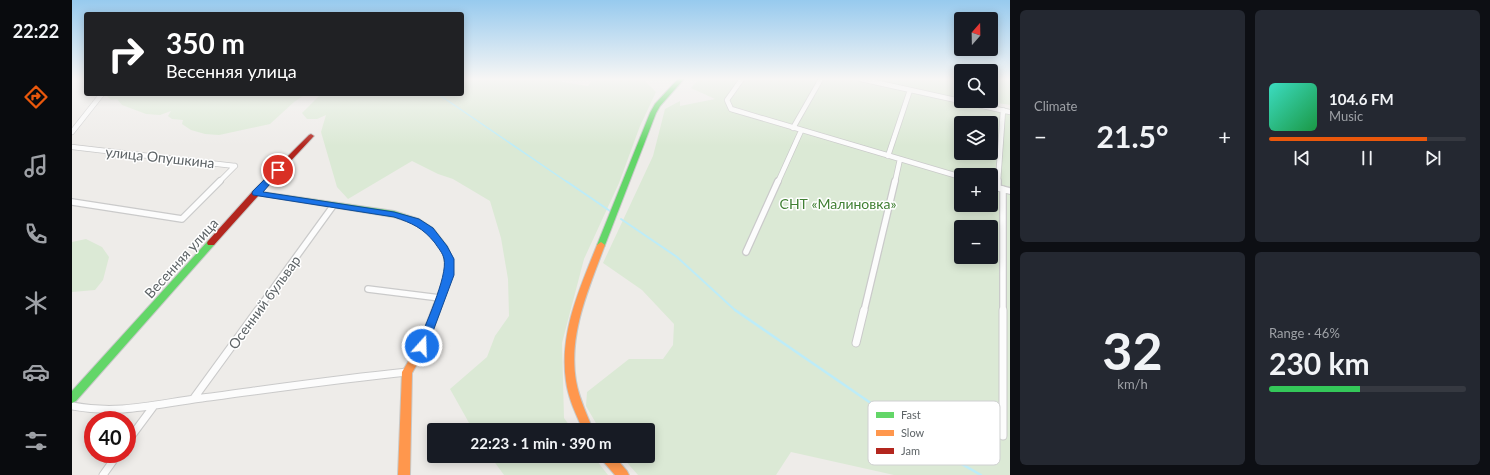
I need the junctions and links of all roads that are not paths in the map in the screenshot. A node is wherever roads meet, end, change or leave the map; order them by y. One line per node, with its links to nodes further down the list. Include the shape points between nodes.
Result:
1 (96, 101): 11 (street)
2 (660, 101): 32 (street, via 653,112 589,277 572,331 569,349 571,385 577,408)
3 (727, 101): 9 (street, via 731,109)
4 (808, 101): 9 (street)
5 (906, 101): 14 (street)
6 (962, 101): 7 (street)
7 (1003, 110): 8 (street); 18 (street)
8 (1010, 112)
9 (793, 128): 10 (street)
10 (801, 131): 14 (street); 23 (street)
11 (72, 132)
12 (310, 136): 20 (street, Весенняя улица)
13 (72, 147): 21 (street, улица Опушкина, via 235,166 182,219)
14 (888, 156): 15 (street)
15 (900, 159): 16 (street); 26 (street)
16 (954, 175)
17 (998, 188): 18 (street)
18 (1001, 189): 19 (street); 34 (street)
19 (1010, 191)
20 (256, 193): 22 (street); 28 (street, Весенняя улица)
21 (72, 202)
22 (333, 206): 25 (street, via 394,214 416,221 430,230 449,259 449,275); 29 (street, Осенний бульвар)
23 (746, 252)
24 (368, 289): 25 (street)
25 (440, 298): 27 (street, via 422,346)
26 (856, 343)
27 (407, 372): 29 (street); 38 (street)
28 (72, 398)
29 (194, 398): 31 (street)
30 (72, 406): 31 (street, via 106,412)
31 (153, 407): 33 (street)
32 (584, 423)
33 (136, 430)
34 (1003, 436)
35 (112, 463): 37 (street)
36 (612, 463): 39 (street)
37 (103, 475)
38 (404, 475)
39 (623, 475)

